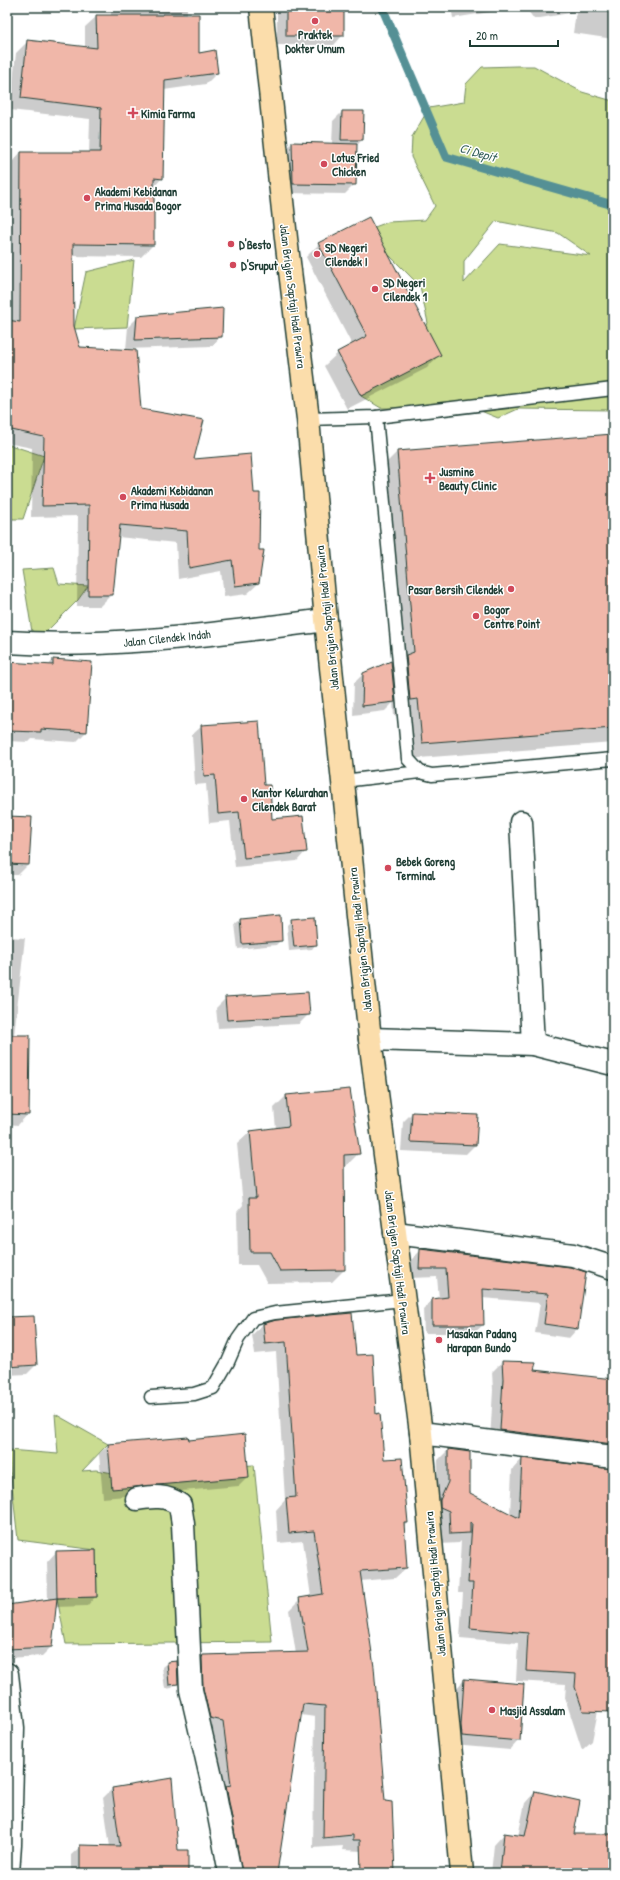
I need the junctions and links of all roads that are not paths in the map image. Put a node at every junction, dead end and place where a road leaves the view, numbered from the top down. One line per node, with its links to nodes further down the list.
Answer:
1 (261, 7): 4 (main road, Jalan Brigjen Saptaji Hadi Prawira)
2 (613, 389): 3 (lane)
3 (376, 417): 4 (lane); 8 (lane)
4 (308, 419): 5 (main road, Jalan Brigjen Saptaji Hadi Prawira)
5 (326, 620): 6 (street, Jalan Cilendek Indah); 9 (main road, Jalan Brigjen Saptaji Hadi Prawira)
6 (7, 642)
7 (613, 759): 8 (lane)
8 (420, 772): 9 (lane)
9 (343, 782): 11 (main road, Jalan Brigjen Saptaji Hadi Prawira)
10 (521, 822): 12 (street)
11 (370, 1039): 12 (street); 14 (main road, Jalan Brigjen Saptaji Hadi Prawira)
12 (533, 1044): 13 (street)
13 (613, 1064)
14 (395, 1233): 15 (street); 16 (main road, Jalan Brigjen Saptaji Hadi Prawira)
15 (613, 1268)
16 (403, 1300): 17 (lane); 18 (main road, Jalan Brigjen Saptaji Hadi Prawira)
17 (152, 1397)
18 (421, 1433): 19 (street); 25 (main road, Jalan Brigjen Saptaji Hadi Prawira)
19 (613, 1457)
20 (137, 1499): 24 (street)
21 (7, 1674): 22 (street)
22 (10, 1728): 23 (street)
23 (8, 1873)
24 (230, 1873)
25 (462, 1873)

